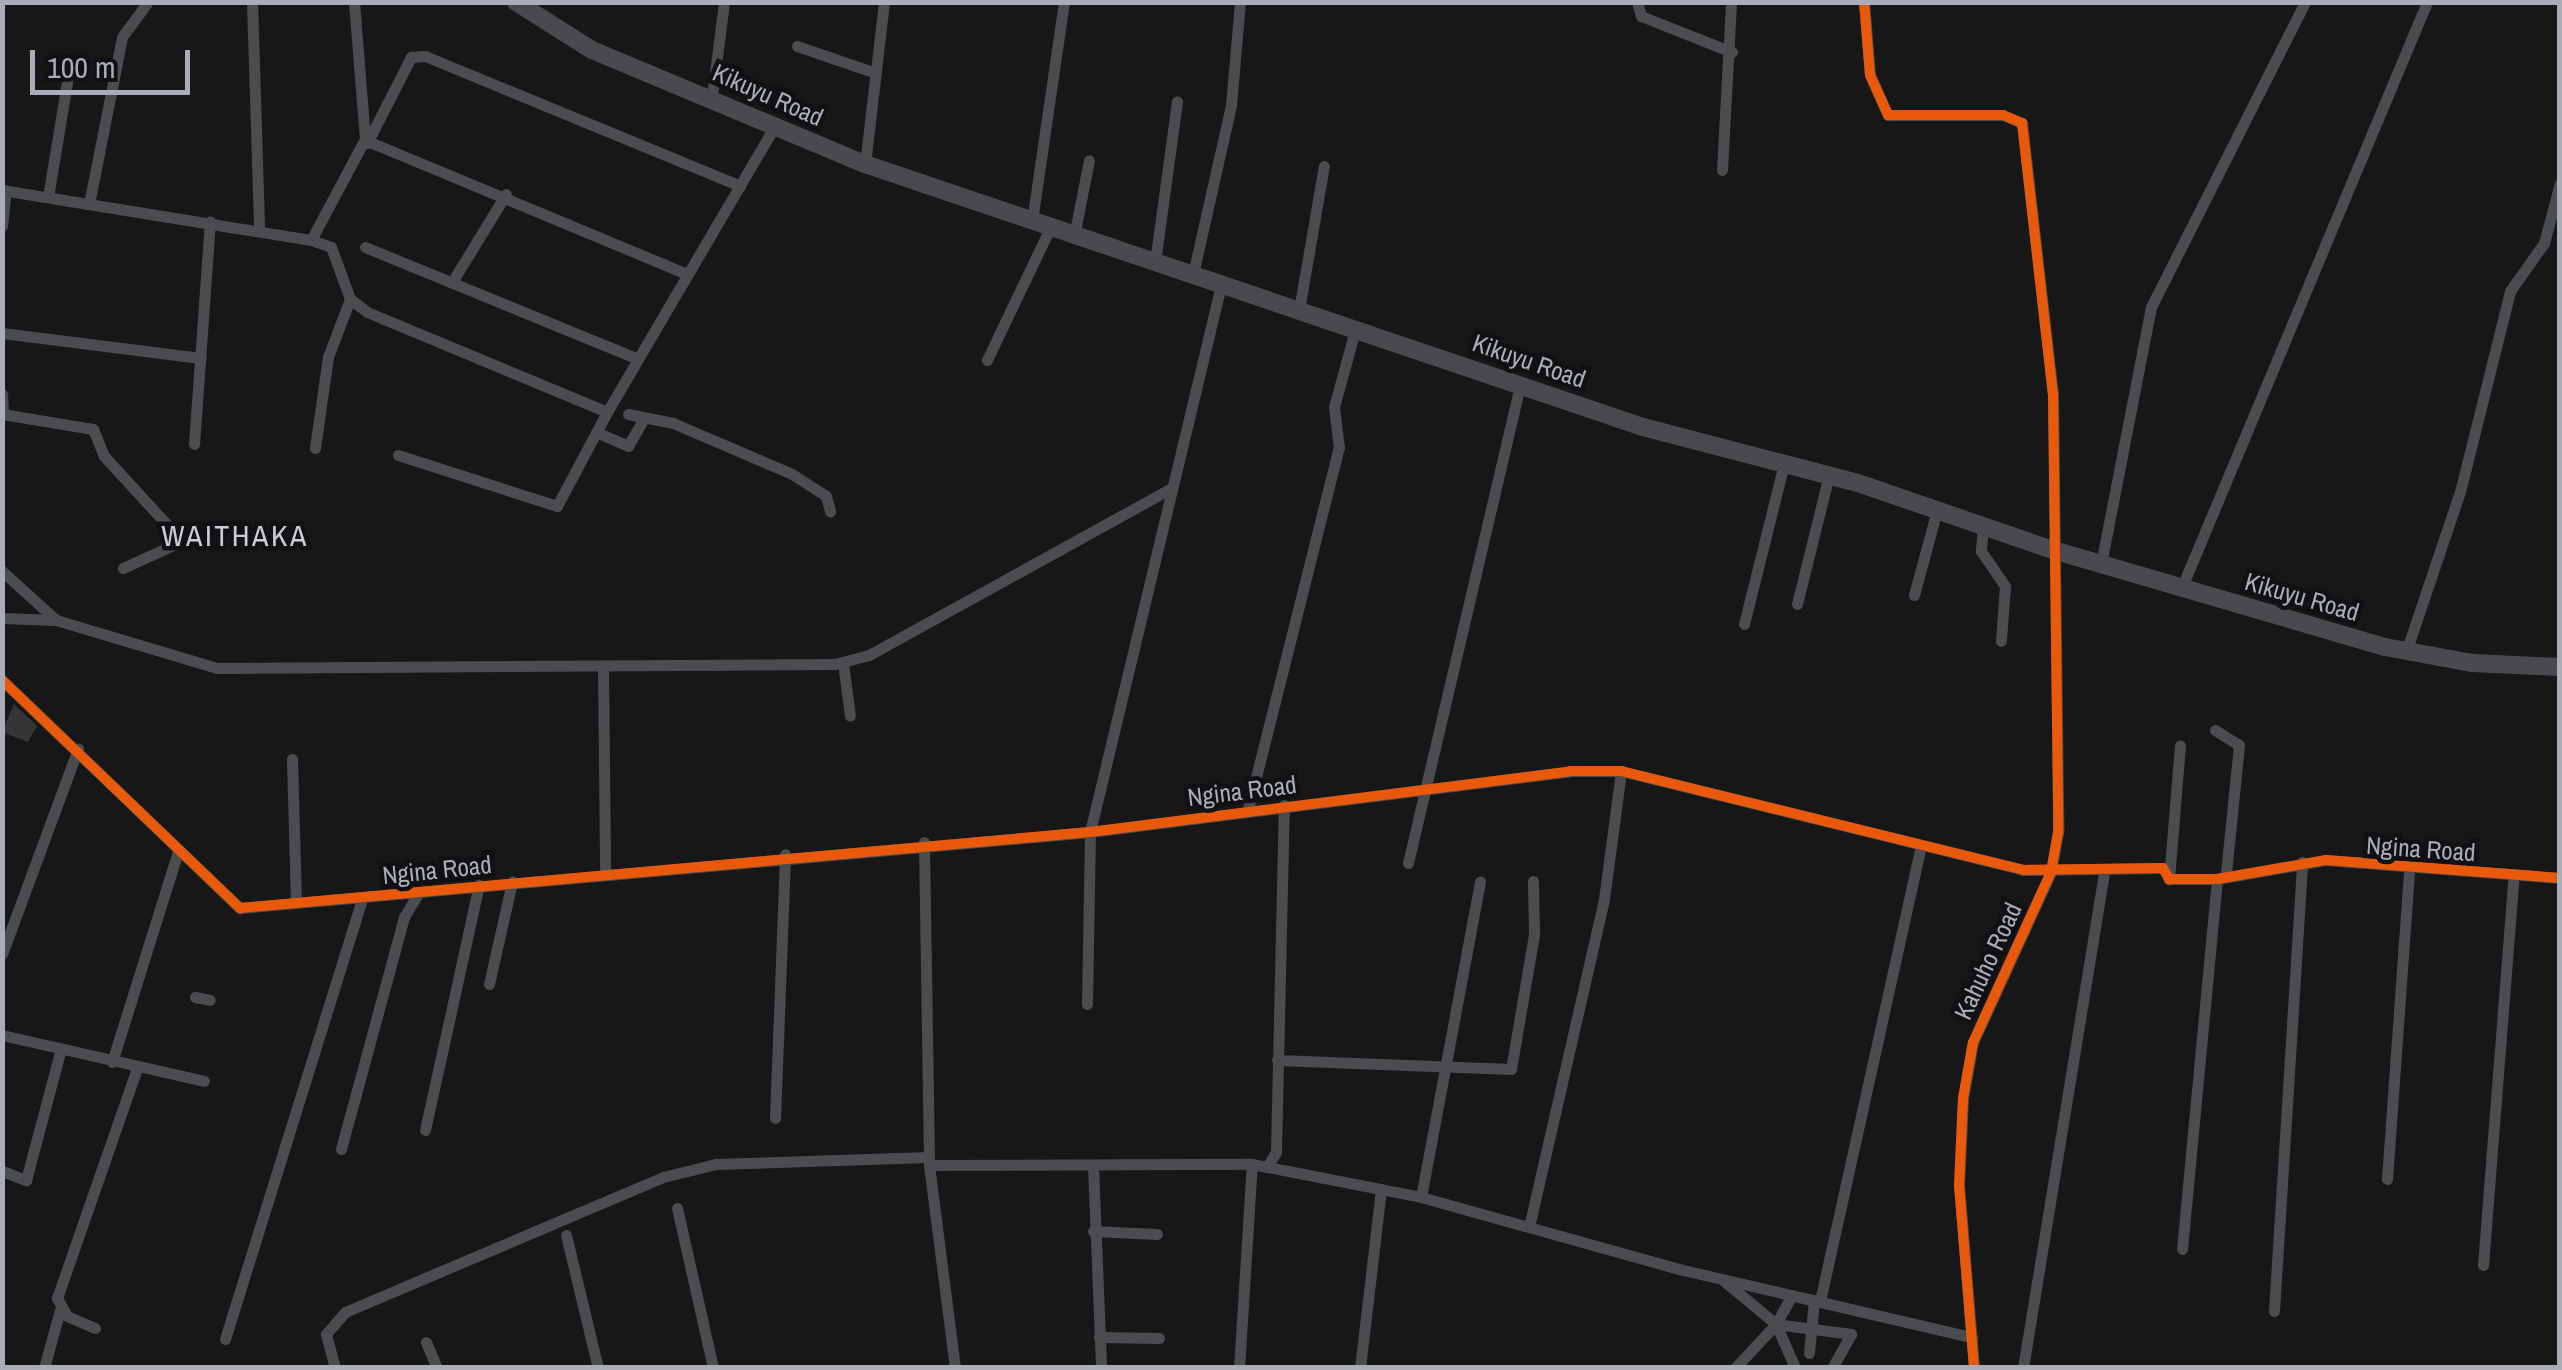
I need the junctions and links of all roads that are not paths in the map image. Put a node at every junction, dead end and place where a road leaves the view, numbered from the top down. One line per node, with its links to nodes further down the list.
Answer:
1 (252, 2): 35 (street)
2 (354, 2): 21 (street)
3 (516, 2): 18 (main road, Kikuyu Road)
4 (724, 2): 18 (street)
5 (884, 2): 16 (street)
6 (1064, 2): 33 (street)
7 (1240, 2): 41 (street)
8 (1636, 2): 15 (street)
9 (1730, 2): 15 (street)
10 (1864, 2): 67 (street, Kahuho Road)
11 (2305, 2): 68 (street)
12 (2428, 2): 71 (street)
13 (147, 4): 31 (street)
14 (797, 46): 16 (street)
15 (1732, 52): 25 (street)
16 (876, 73): 23 (street)
17 (67, 82): 30 (street)
18 (712, 96): 20 (main road, Kikuyu Road)
19 (1177, 102): 39 (street)
20 (775, 126): 23 (main road, Kikuyu Road); 27 (street)
21 (366, 142): 27 (street); 29 (street); 37 (street)
22 (1089, 160): 36 (street)
23 (865, 164): 33 (main road, Kikuyu Road)
24 (1324, 166): 45 (street)
25 (1722, 170)
26 (2560, 183): 78 (street)
27 (740, 186): 40 (street)
28 (4, 190): 30 (street); 34 (street)
29 (506, 194): 40 (street); 42 (street)
30 (48, 197): 31 (street)
31 (89, 204): 32 (street)
32 (210, 222): 35 (street); 48 (street)
33 (1040, 225): 36 (main road, Kikuyu Road); 50 (street)
34 (2, 226)
35 (259, 232): 37 (street)
36 (1074, 236): 39 (main road, Kikuyu Road)
37 (311, 240): 44 (street)
38 (365, 246): 42 (street)
39 (1154, 262): 41 (main road, Kikuyu Road)
40 (688, 274): 49 (street)
41 (1194, 274): 43 (main road, Kikuyu Road)
42 (452, 282): 49 (street)
43 (1221, 286): 45 (main road, Kikuyu Road); 63 (street)
44 (350, 299): 53 (street); 59 (street)
45 (1299, 310): 46 (main road, Kikuyu Road)
46 (1354, 330): 51 (main road, Kikuyu Road); 91 (street)
47 (2, 334): 48 (street)
48 (200, 358): 58 (street)
49 (638, 359): 53 (street)
50 (986, 360)
51 (1520, 384): 61 (main road, Kikuyu Road); 89 (street)
52 (2, 394): 54 (street)
53 (607, 412): 57 (street)
54 (3, 414): 69 (street)
55 (628, 414): 56 (street)
56 (643, 420): 57 (street); 65 (street)
57 (598, 433): 60 (street)
58 (194, 444)
59 (315, 448)
60 (398, 455)
61 (1784, 463): 62 (main road, Kikuyu Road); 76 (street)
62 (1829, 475): 64 (main road, Kikuyu Road); 73 (street)
63 (1172, 488): 79 (street); 92 (street)
64 (1937, 510): 66 (main road, Kikuyu Road); 72 (street)
65 (830, 511)
66 (1983, 526): 67 (main road, Kikuyu Road); 77 (street)
67 (2053, 550): 68 (main road, Kikuyu Road); 101 (street, Kahuho Road)
68 (2101, 564): 71 (main road, Kikuyu Road)
69 (123, 568)
70 (2, 571): 75 (street)
71 (2180, 589): 78 (main road, Kikuyu Road)
72 (1914, 595)
73 (1796, 604)
74 (2, 618): 75 (street)
75 (56, 620): 80 (street)
76 (1744, 624)
77 (2000, 641)
78 (2406, 652): 81 (main road, Kikuyu Road)
79 (843, 663): 80 (street); 83 (street)
80 (603, 667): 100 (street)
81 (2560, 667)
82 (2, 680): 86 (street, Ngina Road)
83 (850, 716)
84 (2215, 730): 104 (street)
85 (2180, 745): 106 (street)
86 (78, 749): 96 (street, Ngina Road); 114 (street)
87 (292, 758): 113 (street)
88 (1620, 770): 89 (street, Ngina Road); 94 (street, Ngina Road); 138 (street)
89 (1420, 789): 90 (street, Ngina Road); 98 (street)
90 (1284, 805): 91 (street, Ngina Road); 121 (street)
91 (1248, 809): 92 (street, Ngina Road)
92 (1090, 832): 93 (street, Ngina Road); 118 (street)
93 (924, 842): 95 (street, Ngina Road); 129 (street)
94 (1921, 846): 101 (street, Ngina Road); 146 (street)
95 (786, 854): 100 (street, Ngina Road); 126 (street)
96 (177, 855): 113 (street, Ngina Road); 122 (street)
97 (2302, 862): 99 (street, Ngina Road); 104 (street, Ngina Road); 148 (street)
98 (1408, 863)
99 (2409, 871): 103 (street, Ngina Road); 134 (street)
100 (605, 872): 109 (street, Ngina Road)
101 (2051, 872): 102 (street, Ngina Road); 153 (street, Kahuho Road)
102 (2104, 874): 106 (street, Ngina Road); 173 (street)
103 (2514, 875): 105 (street, Ngina Road); 143 (street)
104 (2221, 877): 106 (street, Ngina Road); 142 (street)
105 (2560, 878)
106 (2169, 879)
107 (1480, 881): 123 (street)
108 (1533, 881): 123 (street)
109 (512, 882): 110 (street, Ngina Road); 115 (street)
110 (479, 886): 111 (street, Ngina Road); 127 (street)
111 (419, 892): 112 (street, Ngina Road); 128 (street)
112 (362, 898): 113 (street, Ngina Road); 155 (street)
113 (296, 900)
114 (2, 954)
115 (490, 984)
116 (195, 997): 117 (street)
117 (210, 1000)
118 (1088, 1004)
119 (2, 1035): 120 (street)
120 (60, 1052): 122 (street); 133 (street)
121 (1277, 1060): 123 (street); 132 (street)
122 (112, 1062): 124 (street)
123 (1445, 1066): 136 (street)
124 (137, 1068): 125 (street); 147 (street)
125 (204, 1081)
126 (775, 1118)
127 (425, 1130)
128 (341, 1149)
129 (929, 1161): 131 (street); 160 (street); 164 (street)
130 (1252, 1164): 131 (street); 132 (street); 166 (street)
131 (1093, 1165): 139 (street)
132 (1267, 1166): 135 (street)
133 (2, 1170)
134 (2387, 1179)
135 (1381, 1189): 136 (street); 167 (street)
136 (1420, 1197): 138 (street)
137 (677, 1208): 163 (street)
138 (1529, 1228): 144 (street)
139 (1093, 1231): 140 (street); 152 (street)
140 (1156, 1234)
141 (566, 1235): 162 (street)
142 (2182, 1249)
143 (2483, 1265)
144 (1721, 1278): 145 (street); 149 (street)
145 (1792, 1295): 146 (street); 149 (street)
146 (1816, 1301): 151 (street); 153 (street)
147 (60, 1310): 150 (street); 159 (street)
148 (2274, 1311)
149 (1776, 1324): 151 (street); 157 (street); 168 (street)
150 (95, 1328)
151 (1811, 1330): 158 (street); 171 (street)
152 (1099, 1337): 154 (street); 165 (street)
153 (1972, 1337): 172 (street, Kahuho Road)
154 (1159, 1338)
155 (225, 1339)
156 (426, 1342): 161 (street)
157 (1790, 1352): 158 (street); 169 (street)
158 (1809, 1353): 170 (street)
159 (44, 1368)
160 (336, 1368)
161 (437, 1368)
162 (598, 1368)
163 (713, 1368)
164 (955, 1368)
165 (1101, 1368)
166 (1239, 1368)
167 (1360, 1368)
168 (1735, 1368)
169 (1795, 1368)
170 (1809, 1368)
171 (1832, 1368)
172 (1974, 1368)
173 (2023, 1368)

